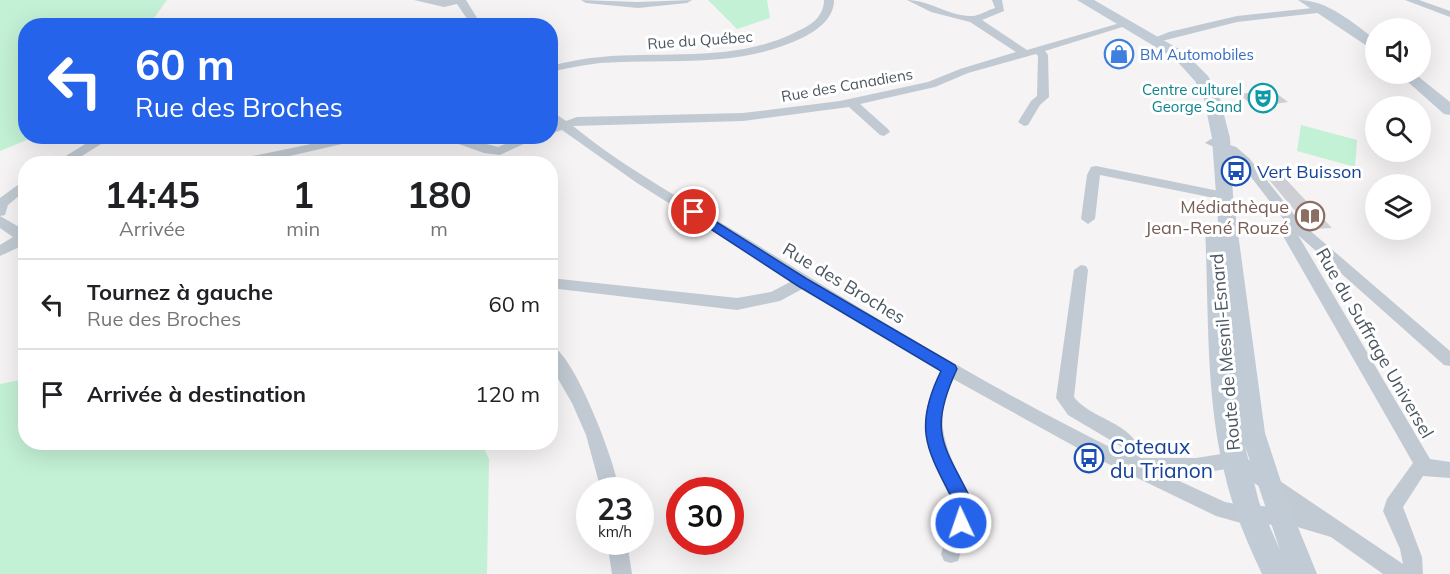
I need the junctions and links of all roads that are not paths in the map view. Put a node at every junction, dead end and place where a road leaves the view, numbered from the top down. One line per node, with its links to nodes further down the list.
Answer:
1 (419, 0): 2 (street)
2 (460, 0): 13 (street)
3 (586, 0): 4 (street)
4 (687, 0)
5 (829, 0): 19 (street, Rue du Québec)
6 (912, 0): 14 (street)
7 (998, 0): 14 (street)
8 (1084, 0): 15 (main road, Route de Mesnil-Esnard)
9 (1305, 0): 11 (main road)
10 (1410, 0): 12 (street)
11 (1322, 10): 16 (main road); 17 (street)
12 (1450, 14)
13 (472, 18)
14 (974, 20): 18 (street)
15 (1126, 24): 17 (main road, Route de Mesnil-Esnard); 18 (street, Rue des Canadiens)
16 (1365, 39)
17 (1154, 40): 31 (main road, Route de Mesnil-Esnard)
18 (1032, 52): 21 (street, Rue des Canadiens); 23 (street)
19 (558, 68)
20 (1418, 84): 22 (main road)
21 (851, 102): 24 (street, Rue des Canadiens); 26 (street)
22 (1450, 110)
23 (1024, 122)
24 (558, 127)
25 (558, 128): 44 (street, Rue des Broches)
26 (884, 132)
27 (94, 144): 32 (street)
28 (332, 144): 33 (street)
29 (468, 144): 30 (street)
30 (516, 144)
31 (1215, 145): 35 (main road, Route de Mesnil-Esnard); 39 (street)
32 (73, 156)
33 (272, 156)
34 (18, 190): 36 (street)
35 (1219, 195): 37 (street); 49 (main road, Route de Mesnil-Esnard); 54 (main road, Route de Mesnil-Esnard)
36 (0, 212)
37 (1088, 219)
38 (0, 221): 40 (street)
39 (1294, 225): 46 (street); 51 (street, Rue du Suffrage Universel)
40 (18, 234)
41 (18, 241): 42 (street)
42 (0, 251)
43 (1081, 270): 50 (street)
44 (802, 282): 45 (street); 48 (street, Rue des Broches)
45 (558, 284)
46 (1450, 360)
47 (558, 365): 53 (street)
48 (950, 369): 50 (street, Rue des Broches); 58 (street)
49 (1234, 460): 50 (street); 54 (street); 55 (main road, Route de Mesnil-Esnard)
50 (1131, 466): 55 (street, Rue des Broches)
51 (1424, 466): 52 (street); 64 (street, Rue du Suffrage Universel)
52 (1450, 470)
53 (608, 477)
54 (1266, 480): 56 (main road, Route de Mesnil-Esnard); 57 (street)
55 (1251, 514): 56 (street, Rue des Broches); 61 (main road, Route de Mesnil-Esnard)
56 (1280, 516): 57 (street, Rue des Broches); 62 (main road, Route de Mesnil-Esnard)
57 (1332, 528): 63 (street)
58 (951, 554)
59 (619, 555): 60 (street)
60 (622, 574)
61 (1277, 574)
62 (1303, 574)
63 (1400, 574)
64 (1413, 574)

